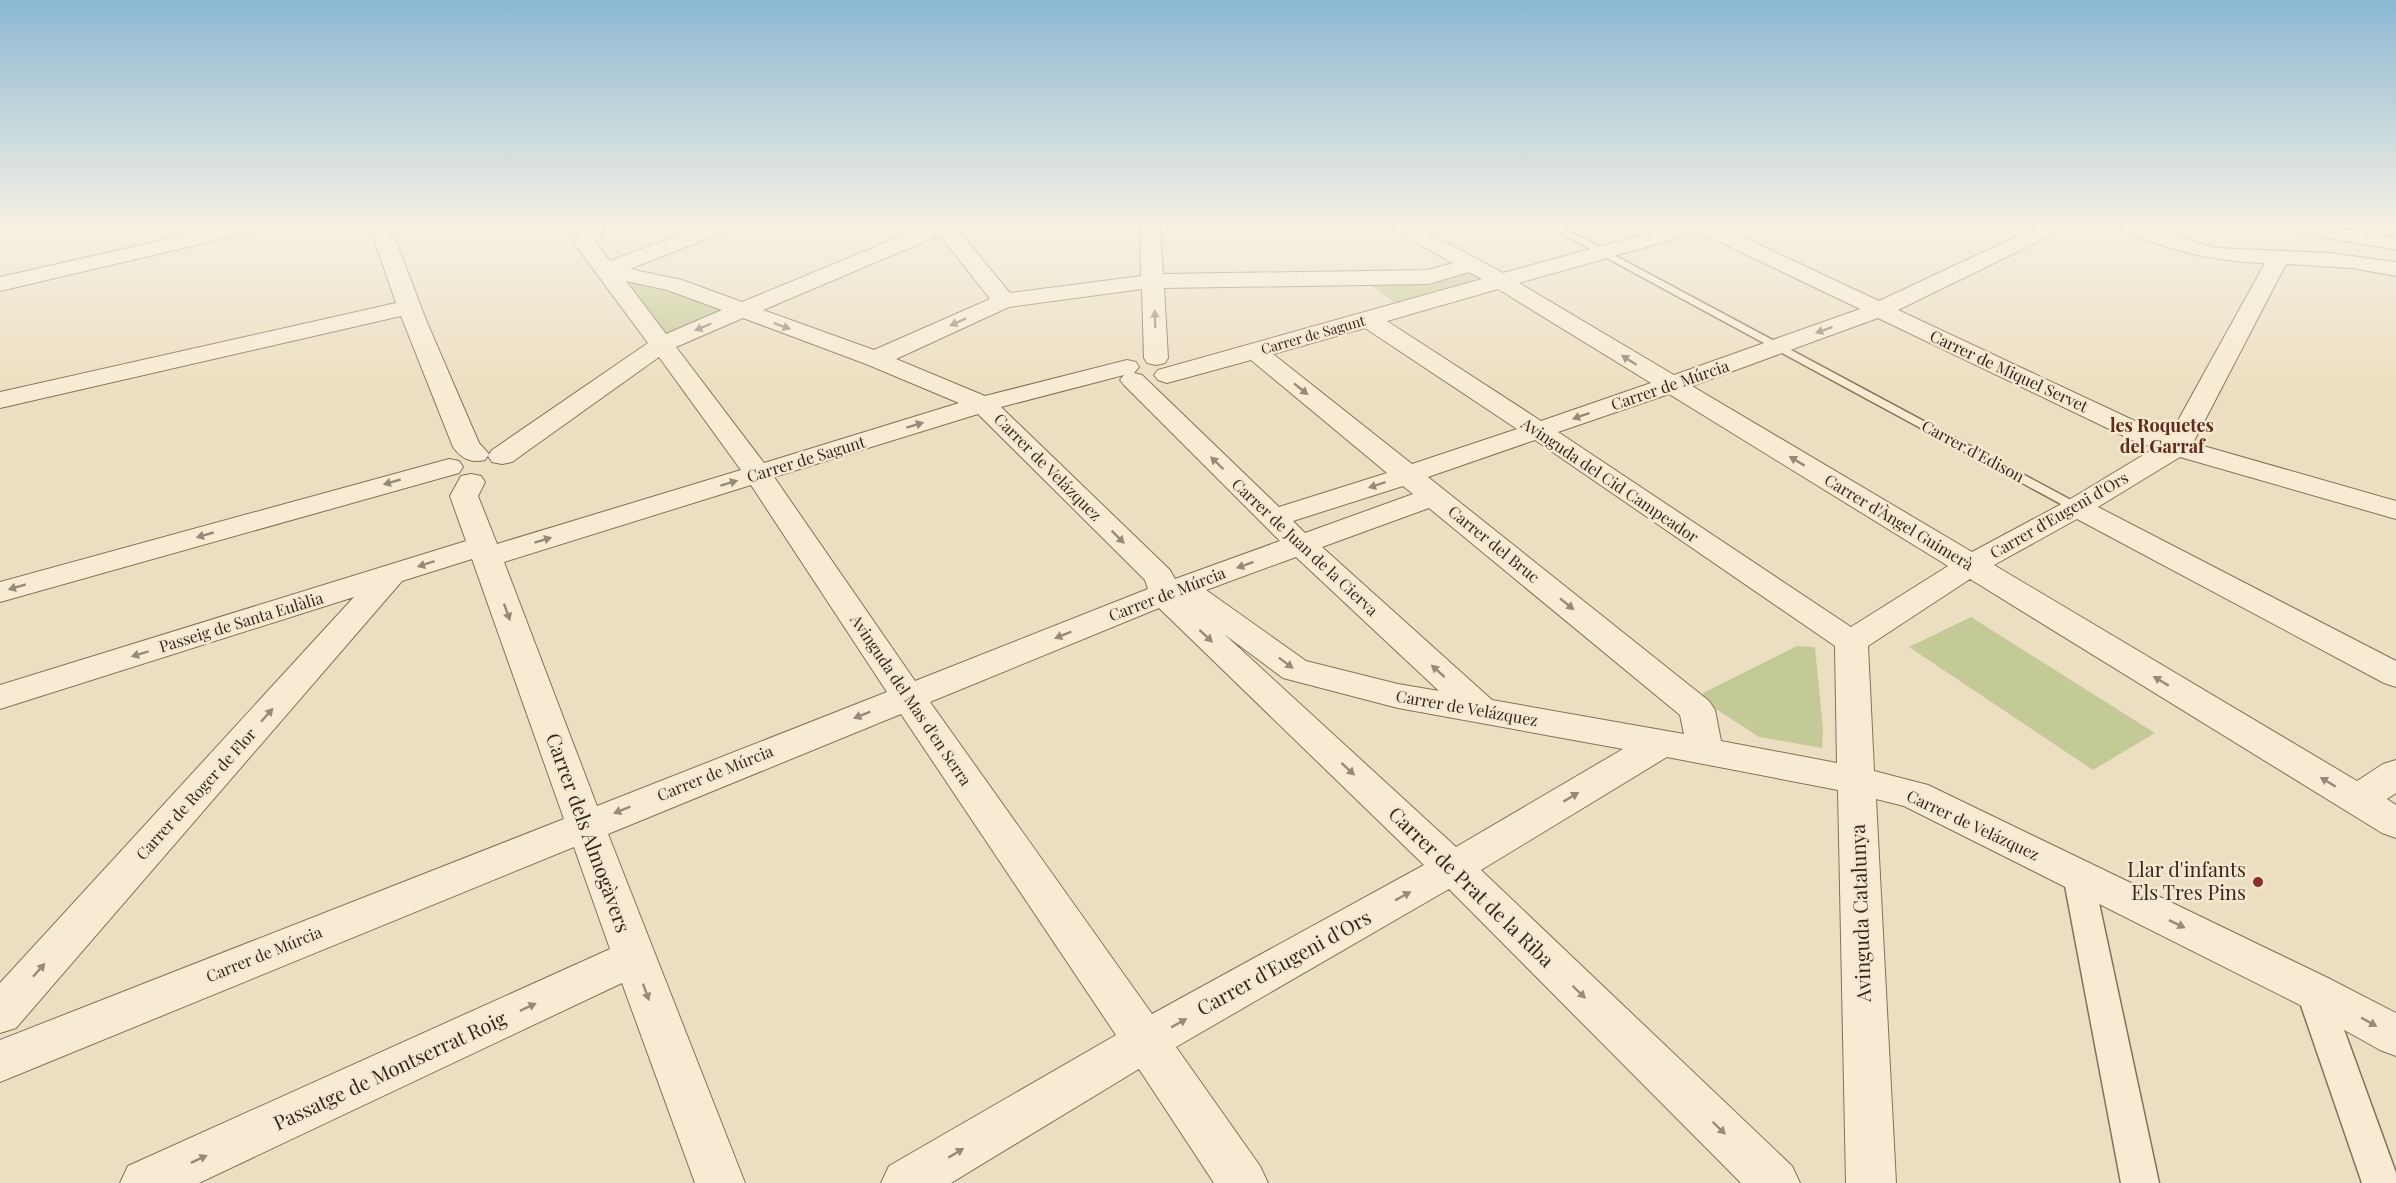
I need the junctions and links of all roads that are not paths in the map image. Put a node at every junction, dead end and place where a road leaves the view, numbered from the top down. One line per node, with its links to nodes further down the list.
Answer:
1 (16, 280): 14 (street)
2 (399, 280): 16 (street)
3 (614, 280): 20 (street, Avinguda del Mas d'en Serra)
4 (652, 280): 18 (street, Carrer de Velázquez)
5 (814, 280): 18 (street)
6 (988, 280): 15 (street)
7 (1208, 280): 13 (street)
8 (1499, 280): 19 (street, Carrer de Sagunt); 26 (street, Carrer d'Àngel Guimerà, one-way to 8)
9 (1654, 280): 21 (lane, Carrer d'Edison)
10 (1817, 280): 17 (street, Carrer de Miquel Servet)
11 (1941, 280): 17 (street, Carrer de Múrcia)
12 (2267, 280): 30 (street)
13 (1153, 281): 15 (street); 24 (street, one-way to 13)
14 (0, 284)
15 (1004, 301): 23 (street, one-way to 23)
16 (409, 306): 27 (street); 31 (street)
17 (1879, 310): 21 (street, Carrer de Múrcia, one-way to 21); 30 (street, Carrer de Miquel Servet)
18 (741, 311): 20 (street, one-way to 20); 23 (street, Carrer de Velázquez, one-way to 23)
19 (1368, 320): 22 (street, Carrer de Sagunt); 29 (street, Avinguda del Cid Campeador)
20 (662, 344): 31 (street); 33 (street, Avinguda del Mas d'en Serra)
21 (1779, 347): 26 (street, Carrer de Múrcia); 36 (lane, Carrer d'Edison)
22 (1256, 352): 24 (street, Carrer de Sagunt); 34 (street, Carrer del Bruc, one-way to 34)
23 (875, 359): 28 (street, Carrer de Velázquez)
24 (1161, 367): 25 (street, Carrer de Sagunt)
25 (1130, 374): 28 (street, Carrer de Sagunt); 38 (street, Carrer de Juan de la Cierva, one-way to 25)
26 (1670, 385): 29 (street, Carrer de Múrcia, one-way to 29); 41 (street, Carrer d'Àngel Guimerà, one-way to 26)
27 (0, 400)
28 (983, 404): 33 (street, Carrer de Sagunt, one-way to 28); 44 (street, Carrer de Velázquez, one-way to 44)
29 (1537, 430): 34 (street, Carrer de Múrcia); 45 (street, Avinguda del Cid Campeador)
30 (2177, 447): 36 (street, Carrer d'Eugeni d'Ors); 37 (street, Carrer de Miquel Servet)
31 (489, 455): 32 (street)
32 (460, 474): 40 (street, Carrer dels Almogàvers); 43 (street, one-way to 43)
33 (758, 474): 40 (street, Carrer de Sagunt, one-way to 33); 48 (street, Avinguda del Mas d'en Serra)
34 (1408, 475): 35 (street, Carrer del Bruc); 38 (street, Carrer de Múrcia, one-way to 38)
35 (1434, 496): 39 (street, Carrer de Múrcia); 51 (street, Carrer del Bruc, one-way to 51)
36 (2077, 507): 41 (street, Carrer d'Eugeni d'Ors); 46 (street, Carrer d'Edison)
37 (2396, 510)
38 (1273, 518): 39 (street, Carrer de Juan de la Cierva)
39 (1300, 544): 44 (street, Carrer de Múrcia, one-way to 44); 49 (street, Carrer de Juan de la Cierva, one-way to 39)
40 (484, 552): 42 (street, Passeig de Santa Eulàlia, one-way to 42); 56 (street, Carrer dels Almogàvers, one-way to 56)
41 (1971, 565): 45 (street, Carrer d'Eugeni d'Ors); 54 (street, Carrer d'Àngel Guimerà, one-way to 41)
42 (391, 575): 47 (street, Passeig de Santa Eulàlia, one-way to 47); 61 (street, Carrer de Roger de Flor, one-way to 42)
43 (0, 592)
44 (1165, 594): 48 (street, Carrer de Múrcia, one-way to 48); 49 (street, Carrer de Velázquez, one-way to 49); 57 (street, Carrer de Prat de la Riba, one-way to 57)
45 (1851, 642): 53 (street, Avinguda Catalunya)
46 (2396, 675)
47 (0, 697)
48 (908, 697): 56 (street, Carrer de Múrcia, one-way to 56); 63 (street, Avinguda del Mas d'en Serra)
49 (1482, 711): 50 (street, Carrer de Velázquez)
50 (1662, 743): 51 (street, Carrer de Velázquez); 57 (street, Carrer d'Eugeni d'Ors, one-way to 50)
51 (1705, 752): 53 (street, Carrer de Velázquez)
52 (2396, 774): 54 (street)
53 (1856, 780): 58 (street, Carrer de Velázquez); 70 (street, Avinguda Catalunya)
54 (2358, 800): 55 (street, Carrer d'Àngel Guimerà)
55 (2396, 823)
56 (585, 825): 59 (street, Carrer dels Almogàvers); 64 (street, Carrer de Múrcia)
57 (1453, 868): 63 (street, Carrer d'Eugeni d'Ors, one-way to 57); 69 (street, Carrer de Prat de la Riba, one-way to 69)
58 (2078, 875): 60 (street, Carrer de Velázquez, one-way to 60); 71 (street)
59 (634, 958): 65 (street, Passatge de Montserrat Roig, one-way to 59); 66 (street, Carrer dels Almogàvers, one-way to 66)
60 (2313, 991): 62 (street, Carrer de Velázquez, one-way to 62); 72 (street)
61 (0, 1014)
62 (2396, 1036)
63 (1146, 1041): 67 (street, Carrer d'Eugeni d'Ors, one-way to 63); 68 (street, Avinguda del Mas d'en Serra)
64 (0, 1061)
65 (145, 1183)
66 (720, 1183)
67 (906, 1183)
68 (1243, 1183)
69 (1775, 1183)
70 (1871, 1183)
71 (2140, 1183)
72 (2381, 1183)

